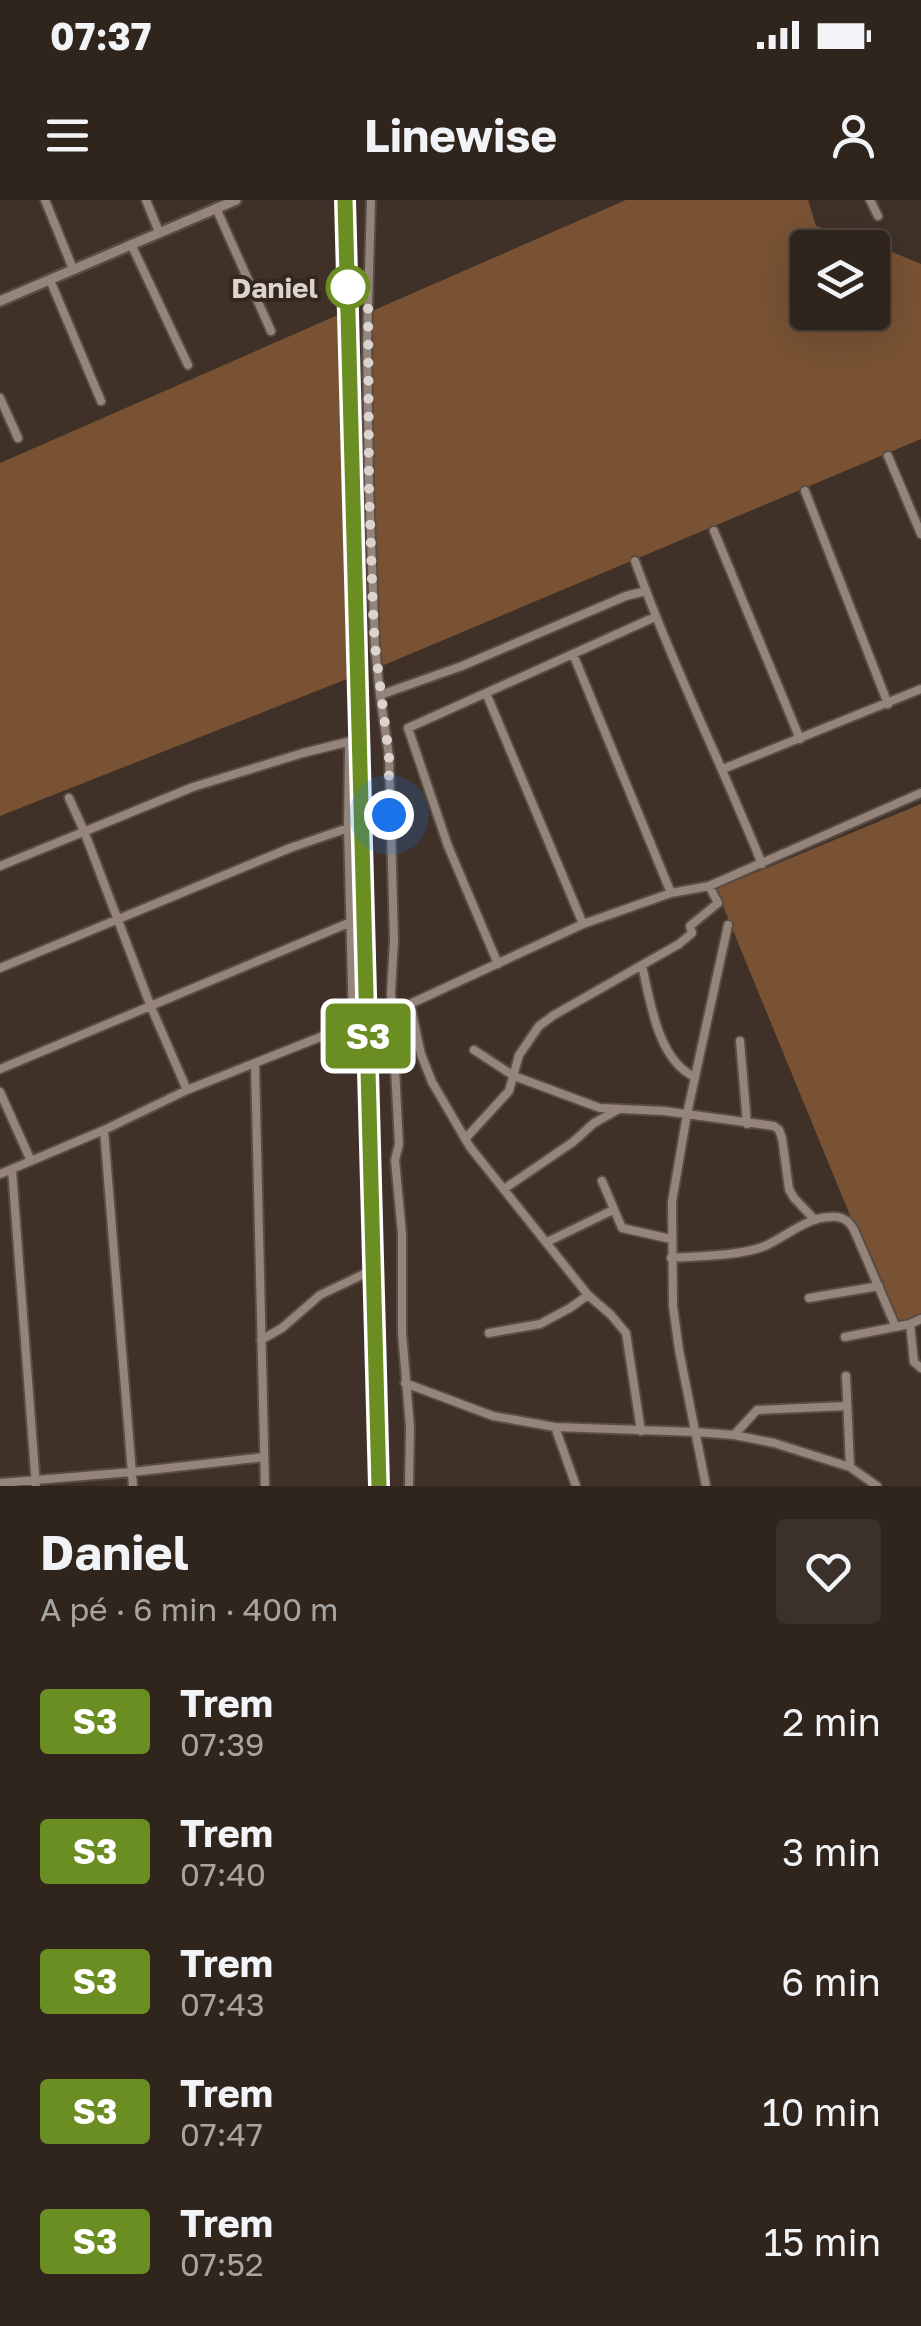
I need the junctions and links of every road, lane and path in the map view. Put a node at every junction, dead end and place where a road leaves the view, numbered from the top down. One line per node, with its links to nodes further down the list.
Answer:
1 (45, 200): 10 (street)
2 (146, 200): 8 (street)
3 (236, 200): 6 (street)
4 (371, 200): 28 (street)
5 (870, 200): 7 (street)
6 (216, 208): 8 (street); 13 (street)
7 (878, 216)
8 (160, 232): 9 (street)
9 (131, 244): 10 (street); 14 (street)
10 (74, 270): 11 (street)
11 (50, 280): 12 (street); 16 (street)
12 (0, 301)
13 (271, 332)
14 (188, 364)
15 (0, 398): 17 (street)
16 (102, 401)
17 (18, 438)
18 (888, 456): 21 (street)
19 (805, 492): 29 (street)
20 (714, 532): 30 (street)
21 (921, 534)
22 (636, 561): 23 (street)
23 (646, 591): 24 (street); 28 (street)
24 (655, 617): 25 (street); 31 (street)
25 (573, 654): 27 (street); 39 (street)
26 (921, 689): 29 (street)
27 (486, 694): 42 (street); 44 (street)
28 (380, 695): 49 (street)
29 (888, 704): 30 (street)
30 (800, 739): 31 (street)
31 (723, 770): 36 (street)
32 (921, 793): 36 (street)
33 (69, 798): 35 (street)
34 (348, 828): 35 (street); 40 (street); 41 (street)
35 (84, 831): 37 (street); 40 (street)
36 (762, 864): 38 (street)
37 (0, 866)
38 (710, 886): 39 (street); 45 (street)
39 (672, 893): 42 (street)
40 (116, 918): 46 (street); 48 (street)
41 (351, 922): 48 (street); 50 (street)
42 (584, 924): 44 (street)
43 (728, 925): 56 (street)
44 (498, 964): 47 (street)
45 (642, 965): 55 (street); 56 (street)
46 (0, 968)
47 (410, 1004): 49 (street); 64 (street)
48 (151, 1007): 54 (street); 57 (street)
49 (392, 1010): 50 (street); 87 (street)
50 (353, 1024): 53 (street)
51 (740, 1041): 62 (street)
52 (474, 1050): 55 (street)
53 (255, 1063): 57 (street); 84 (street)
54 (0, 1069)
55 (514, 1076): 60 (street); 64 (street)
56 (695, 1077): 61 (street)
57 (187, 1090): 63 (street)
58 (0, 1092): 59 (street)
59 (2, 1105): 65 (street)
60 (620, 1109): 61 (street); 69 (street)
61 (687, 1114): 62 (street); 72 (street)
62 (747, 1124): 71 (street)
63 (104, 1130): 65 (street); 95 (street)
64 (466, 1138): 69 (street)
65 (31, 1162): 66 (street)
66 (12, 1170): 67 (street); 97 (street)
67 (0, 1174)
68 (602, 1181): 70 (street)
69 (504, 1189): 73 (street)
70 (613, 1210): 72 (street); 73 (street)
71 (815, 1220): 74 (street); 76 (street)
72 (671, 1240): 74 (street)
73 (547, 1242): 77 (street)
74 (671, 1258): 91 (street)
75 (364, 1274): 84 (street)
76 (878, 1286): 78 (street); 81 (street)
77 (588, 1295): 82 (street); 90 (street)
78 (809, 1298)
79 (921, 1319): 80 (street)
80 (910, 1324): 81 (street); 85 (street)
81 (895, 1325): 83 (street)
82 (489, 1333)
83 (845, 1337)
84 (261, 1340): 93 (street)
85 (921, 1368)
86 (846, 1376): 88 (street)
87 (405, 1383): 89 (street); 98 (street)
88 (846, 1406): 92 (street); 94 (street)
89 (555, 1428): 90 (street); 102 (street)
90 (641, 1430): 91 (street)
91 (696, 1432): 92 (street); 103 (street)
92 (734, 1435): 94 (street)
93 (264, 1457): 95 (street); 100 (street)
94 (850, 1467): 104 (street)
95 (132, 1472): 97 (street); 99 (street)
96 (0, 1483): 97 (street)
97 (36, 1483)
98 (409, 1485): 101 (street)
99 (133, 1486)
100 (265, 1486)
101 (424, 1486)
102 (576, 1486)
103 (706, 1486)
104 (877, 1486)

